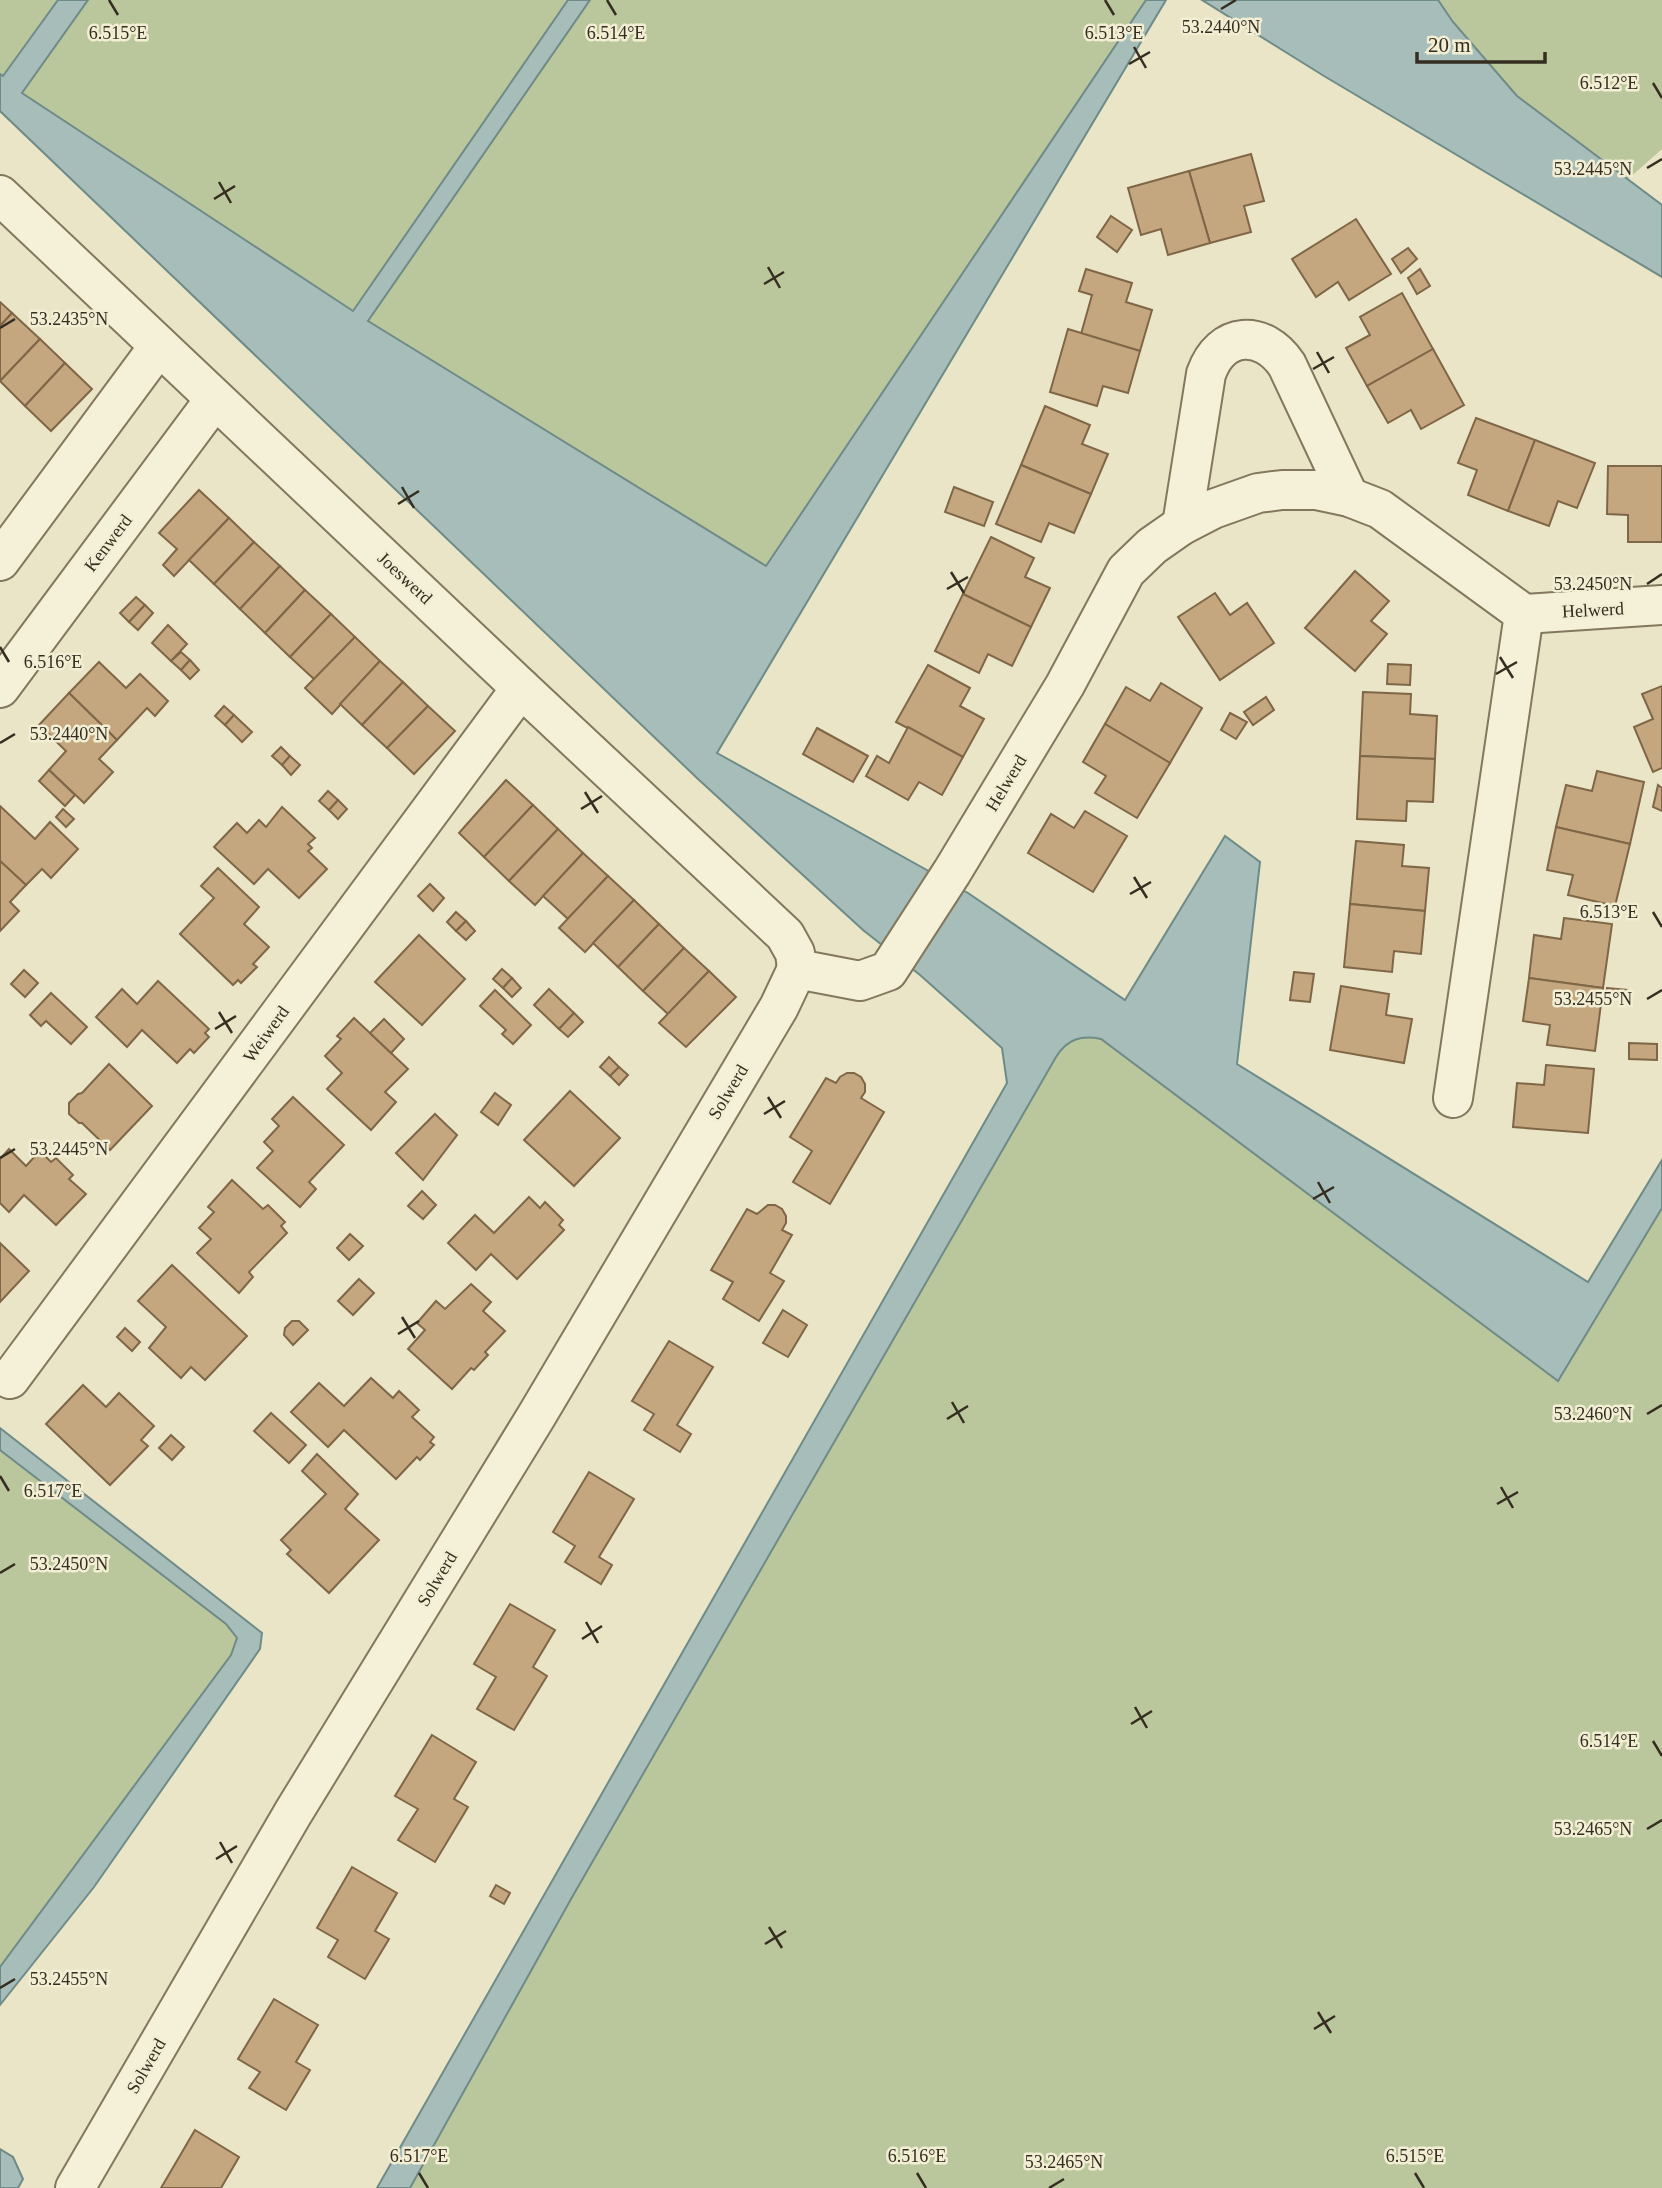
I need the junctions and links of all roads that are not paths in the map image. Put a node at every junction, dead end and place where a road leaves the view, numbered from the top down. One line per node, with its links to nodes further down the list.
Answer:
1 (0, 195): 2 (street, Joeswerd)
2 (159, 346): 3 (street, Joeswerd); 6 (street)
3 (215, 399): 9 (street, Kenwerd); 10 (street, Joeswerd)
4 (1349, 497): 5 (street, Helwerd); 5 (street); 8 (street, Helwerd)
5 (1182, 525): 11 (street, Helwerd)
6 (0, 561)
7 (1662, 605): 8 (street, Helwerd)
8 (1524, 614): 12 (street)
9 (0, 688)
10 (521, 688): 11 (street, Joeswerd); 13 (street, Weiwerd)
11 (797, 969): 14 (street, Solwerd)
12 (1453, 1098)
13 (10, 1379)
14 (75, 2188)

